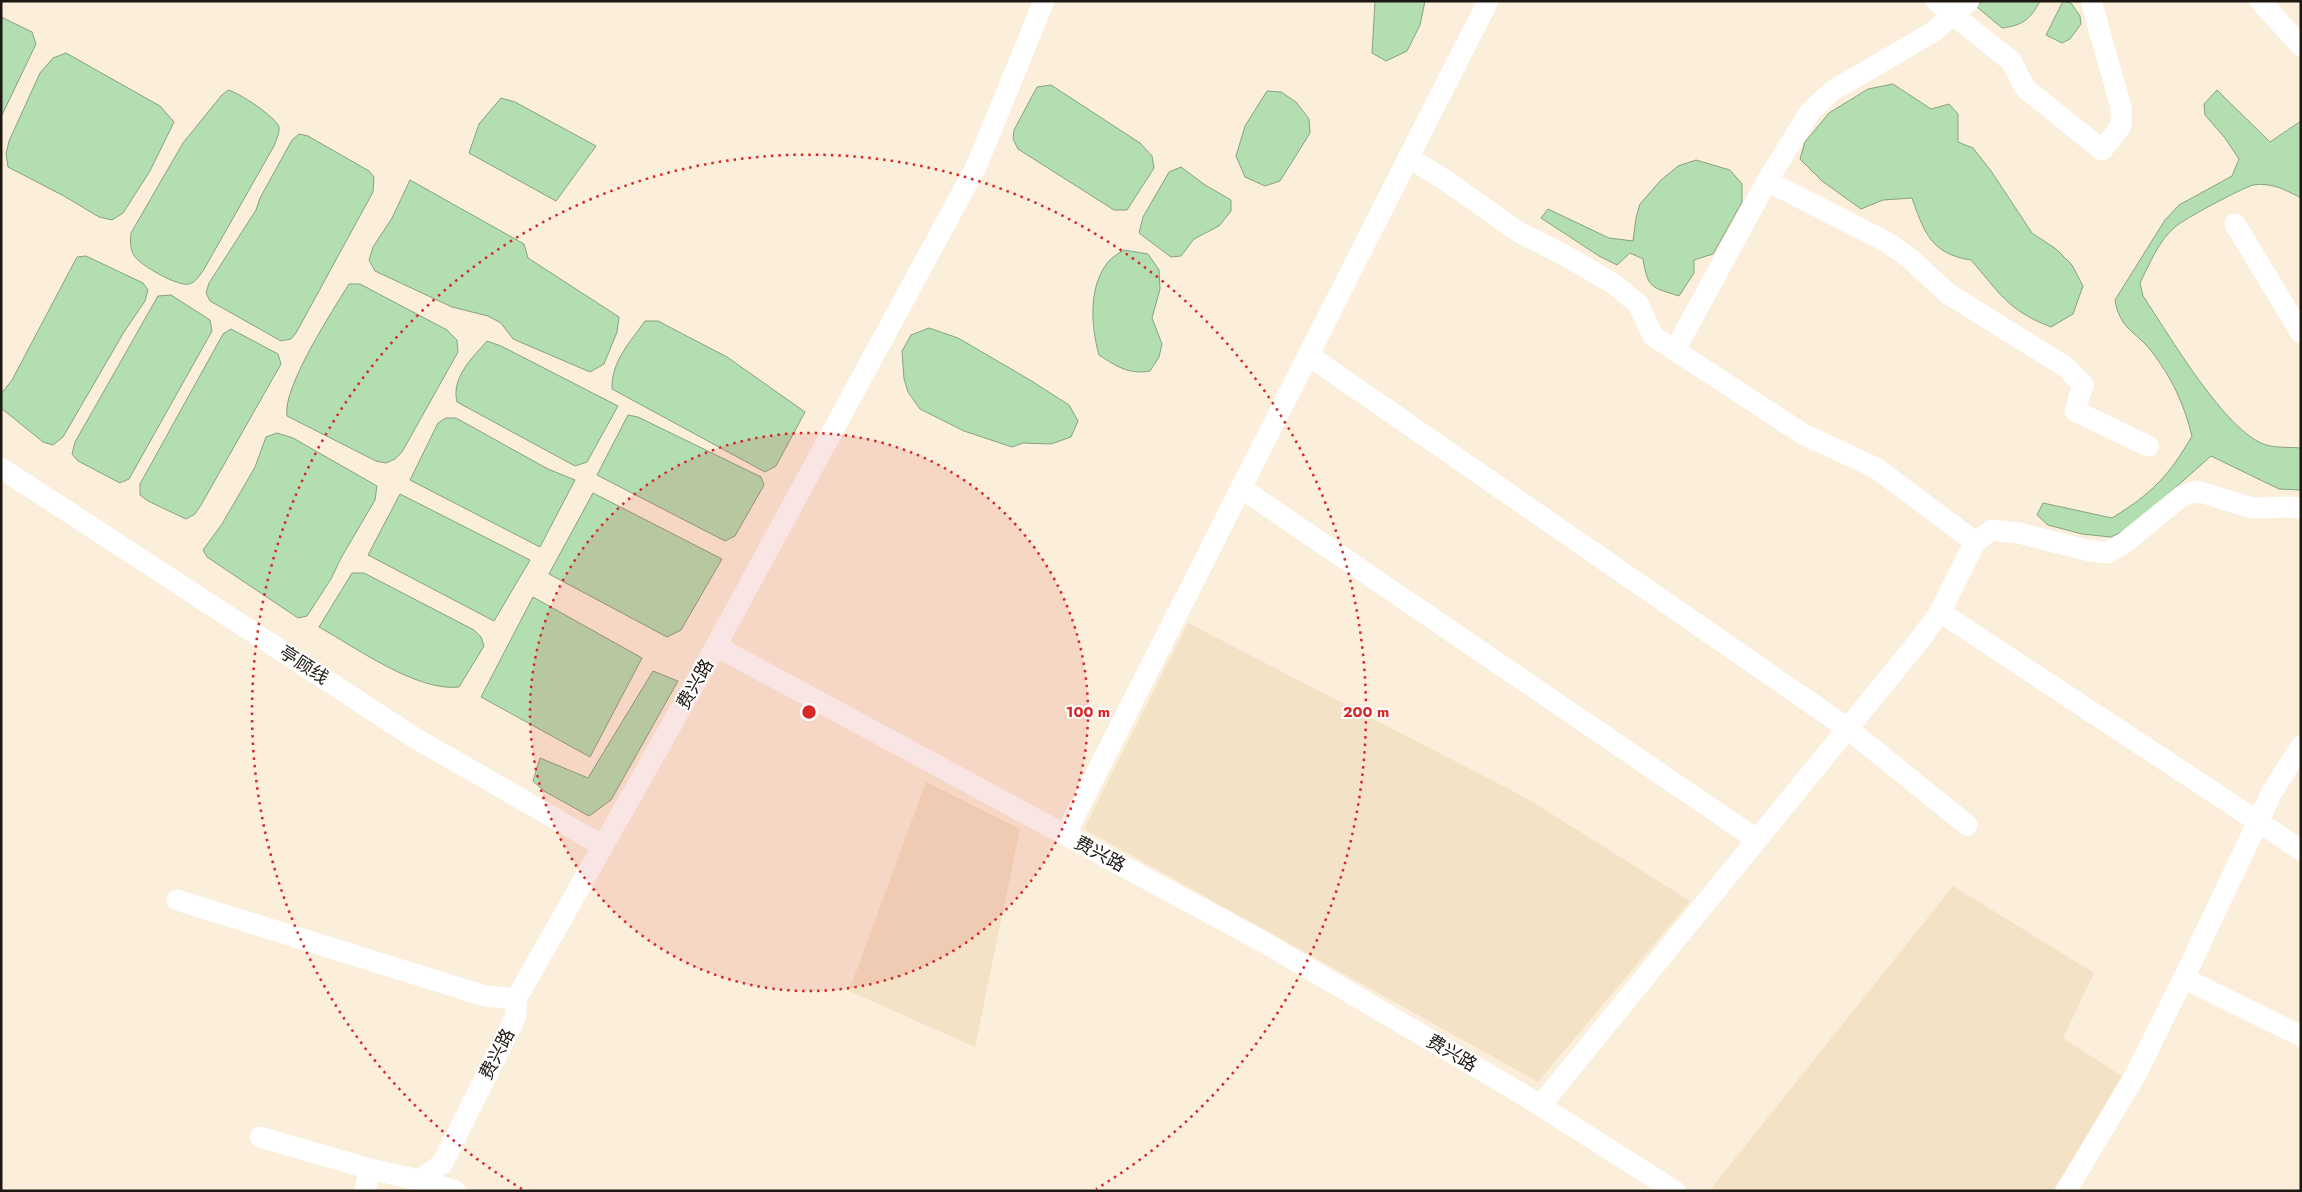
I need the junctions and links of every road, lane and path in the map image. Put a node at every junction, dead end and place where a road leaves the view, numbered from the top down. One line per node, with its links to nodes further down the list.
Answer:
1 (1044, 1): 20 (street)
2 (1488, 1): 8 (street)
3 (1936, 1): 6 (street)
4 (2092, 1): 6 (street)
5 (2260, 1): 7 (street)
6 (1962, 8): 9 (street)
7 (2301, 46)
8 (1408, 157): 12 (street); 13 (street)
9 (1767, 181): 12 (street); 14 (street)
10 (2235, 224): 11 (street)
11 (2301, 333)
12 (1675, 350): 18 (street)
13 (1308, 355): 16 (street); 21 (street)
14 (2148, 446)
15 (1, 468): 28 (street, 亭顾线)
16 (1241, 488): 25 (street); 26 (street)
17 (2301, 508): 18 (street)
18 (1975, 542): 19 (street)
19 (1940, 612): 21 (street); 23 (street)
20 (716, 646): 25 (street, 费兴路); 28 (street, 费兴路)
21 (1847, 728): 24 (street); 26 (street)
22 (2301, 746): 23 (street)
23 (2259, 820): 27 (street); 30 (street)
24 (1967, 825)
25 (1065, 835): 33 (street, 费兴路)
26 (1756, 839): 33 (street)
27 (2301, 850)
28 (600, 851): 31 (street, 费兴路)
29 (177, 900): 31 (street)
30 (2183, 978): 32 (street); 40 (street)
31 (516, 999): 36 (street, 费兴路)
32 (2301, 1036)
33 (1540, 1106): 39 (street, 费兴路)
34 (260, 1137): 35 (street)
35 (370, 1169): 36 (street); 37 (street)
36 (419, 1180): 38 (street)
37 (365, 1191)
38 (455, 1191)
39 (1675, 1191)
40 (2066, 1191)

